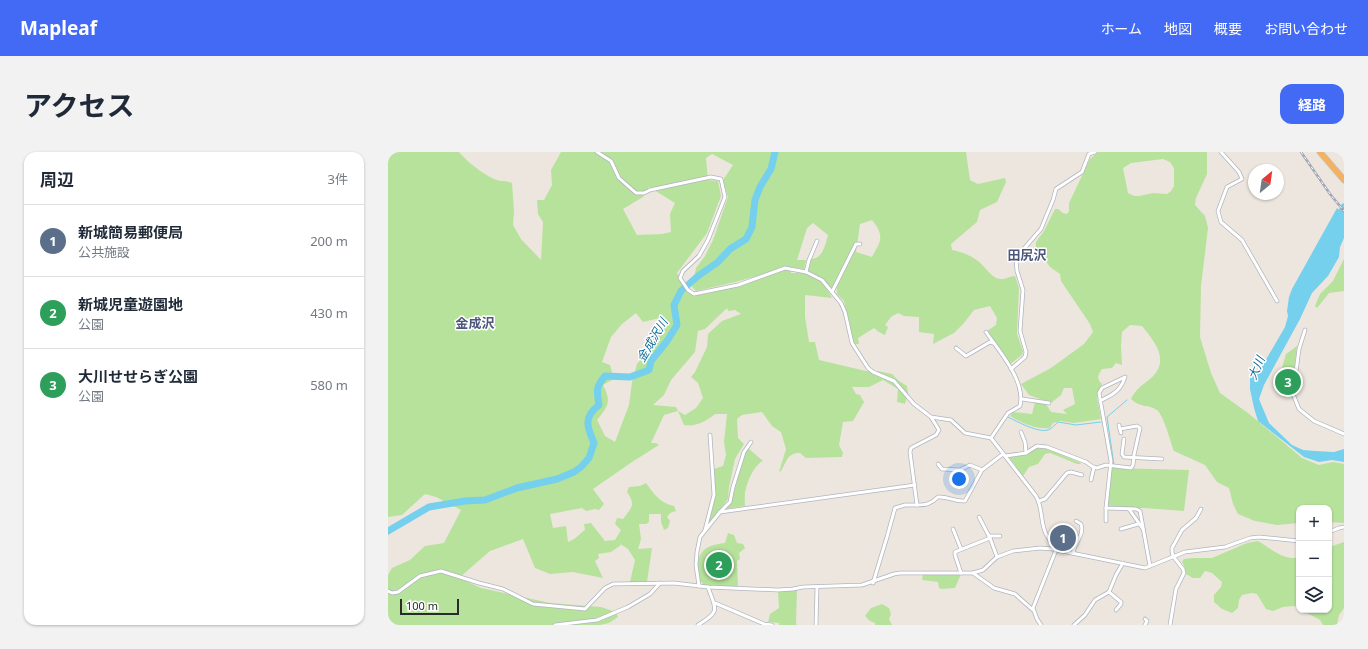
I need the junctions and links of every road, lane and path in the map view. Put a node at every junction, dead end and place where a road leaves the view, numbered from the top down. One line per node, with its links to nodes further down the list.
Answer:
1 (597, 152): 8 (street)
2 (1094, 152): 15 (street)
3 (1221, 152): 10 (street)
4 (1320, 152): 5 (highway)
5 (1344, 180)
6 (817, 241): 8 (street)
7 (860, 244): 9 (street)
8 (806, 272): 9 (street)
9 (832, 292): 19 (street)
10 (1277, 301)
11 (1305, 330): 22 (street)
12 (986, 332): 13 (street)
13 (993, 343): 14 (street); 15 (street)
14 (956, 348)
15 (1010, 369): 16 (street)
16 (1022, 400): 18 (street); 24 (street)
17 (1100, 401): 17 (street); 32 (street)
18 (1049, 403)
19 (932, 417): 24 (street); 37 (street)
20 (1119, 425): 29 (street)
21 (1021, 432): 27 (street)
22 (1344, 434)
23 (710, 435): 53 (street)
24 (991, 438): 28 (street)
25 (1124, 439): 29 (street)
26 (751, 442): 43 (street)
27 (1026, 453): 28 (street); 33 (street)
28 (1004, 455): 34 (street); 38 (street)
29 (1134, 458): 30 (street); 32 (street)
30 (1162, 459)
31 (938, 464): 34 (street)
32 (1110, 466): 33 (street); 40 (street)
33 (1094, 467): 36 (street)
34 (982, 470): 39 (street)
35 (1082, 475): 38 (street)
36 (1091, 480)
37 (915, 485): 39 (street); 43 (street)
38 (1039, 501): 58 (street)
39 (918, 505): 67 (street)
40 (1106, 508): 41 (street); 46 (street)
41 (1130, 509): 47 (street); 51 (street)
42 (1201, 509): 60 (street)
43 (720, 512): 53 (street)
44 (979, 517): 55 (street)
45 (1076, 521): 59 (street)
46 (1106, 521)
47 (1138, 524): 49 (street); 51 (street)
48 (1344, 527): 52 (street)
49 (1121, 528)
50 (953, 529): 57 (street)
51 (1144, 530): 63 (street)
52 (1332, 531)
53 (704, 532): 68 (street)
54 (1000, 536): 55 (street)
55 (989, 537): 57 (street); 61 (street)
56 (1296, 541): 60 (street)
57 (961, 549): 64 (street)
58 (1056, 550): 59 (street); 61 (street); 75 (street)
59 (1073, 553): 62 (street)
60 (1174, 556): 63 (street); 85 (street)
61 (997, 557): 65 (street)
62 (1123, 563): 63 (street); 72 (street)
63 (1150, 566)
64 (961, 573): 65 (street); 67 (street)
65 (973, 573): 75 (street)
66 (660, 583): 68 (street); 71 (street); 78 (street)
67 (872, 583): 70 (street)
68 (699, 586): 69 (street)
69 (708, 587): 70 (street); 73 (street)
70 (817, 587): 81 (street)
71 (388, 592)
72 (1109, 592): 74 (street); 83 (street)
73 (715, 603): 79 (street); 80 (street)
74 (1116, 610)
75 (1034, 611): 82 (street)
76 (1145, 619): 84 (street)
77 (1344, 622): 86 (street)
78 (555, 625)
79 (698, 625)
80 (772, 625)
81 (816, 625)
82 (1041, 625)
83 (1074, 625)
84 (1145, 625)
85 (1170, 625)
86 (1342, 625)

